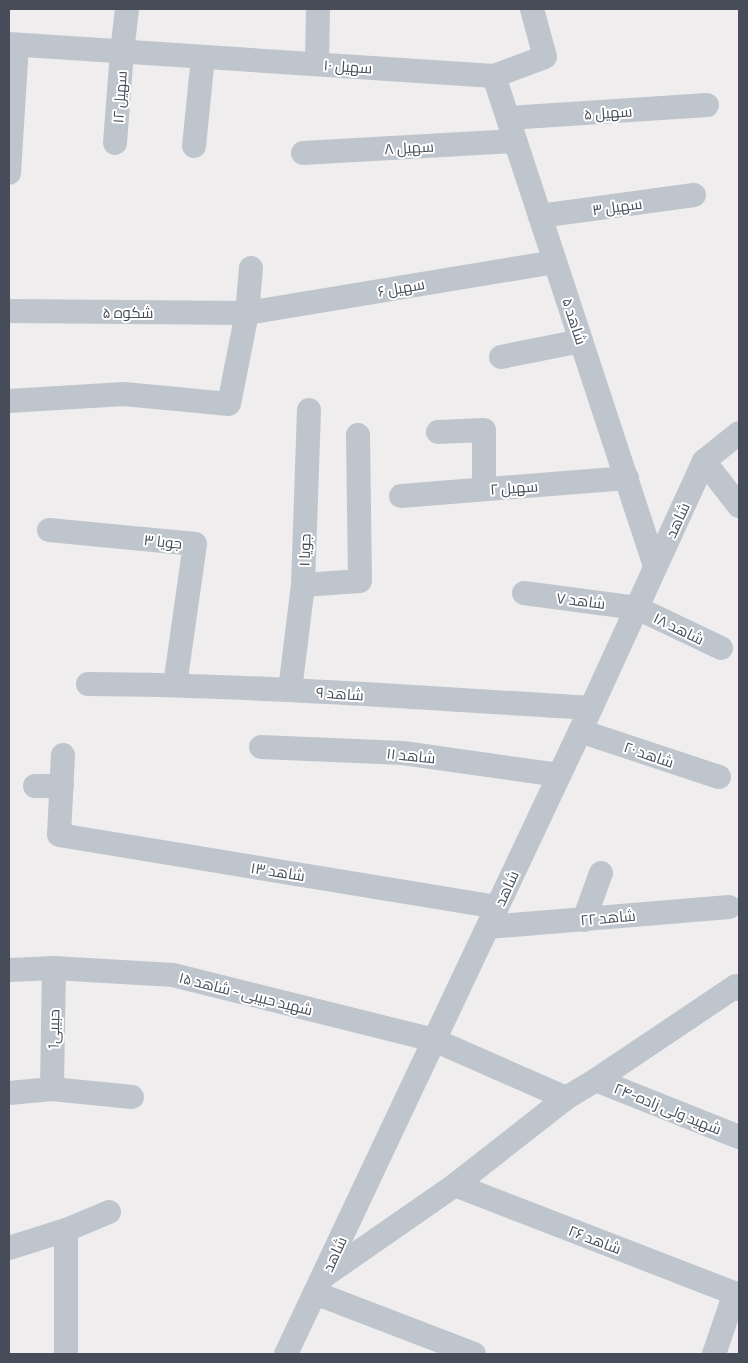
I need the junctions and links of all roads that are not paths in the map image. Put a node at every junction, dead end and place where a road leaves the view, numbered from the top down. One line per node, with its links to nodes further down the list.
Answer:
1 (127, 9): 5 (street, سهیل ۱۲)
2 (318, 9): 7 (street)
3 (532, 9): 8 (street)
4 (13, 45): 5 (street, سهیل ۱۰); 10 (street)
5 (122, 52): 6 (street, سهیل ۱۰); 13 (street, سهیل ۱۲)
6 (203, 57): 7 (street, سهیل ۱۰); 14 (street)
7 (317, 64): 8 (street, سهیل ۱۰)
8 (494, 76): 11 (street, شاهد ۵)
9 (707, 105): 11 (street, سهیل ۵)
10 (11, 113): 16 (street)
11 (508, 118): 12 (street, شاهد ۵)
12 (515, 141): 15 (street, سهیل ۸); 18 (street, شاهد ۵)
13 (115, 143)
14 (194, 146)
15 (303, 153)
16 (9, 173)
17 (694, 195): 18 (street, سهیل ۳)
18 (540, 216): 19 (street, شاهد ۵)
19 (555, 262): 22 (street, سهیل ۶); 23 (street, شاهد ۵)
20 (251, 268): 22 (street)
21 (9, 312): 22 (street, شکوه ۵)
22 (247, 313): 25 (street)
23 (581, 341): 24 (street); 31 (street, شاهد ۵)
24 (501, 357)
25 (9, 400)
26 (309, 410): 37 (street, جویا ۱)
27 (438, 432): 32 (street)
28 (739, 433): 30 (street, شاهد)
29 (358, 434): 37 (street)
30 (704, 461): 34 (street); 36 (street, شاهد)
31 (626, 478): 32 (street, سهیل ۲); 36 (street, شاهد ۵)
32 (484, 489): 33 (street, سهیل ۲)
33 (401, 496)
34 (739, 506)
35 (49, 530): 42 (street, جویا ۳)
36 (655, 566): 39 (street, شاهد)
37 (303, 585): 43 (street, جویا ۱)
38 (524, 593): 39 (street, شاهد ۷)
39 (637, 608): 40 (street, شاهد ۱۸); 44 (street, شاهد)
40 (721, 648)
41 (88, 684): 42 (street, شاهد ۹)
42 (175, 685): 43 (street, شاهد ۹)
43 (290, 690): 44 (street, شاهد ۹)
44 (591, 708): 45 (street, شاهد)
45 (580, 731): 48 (street, شاهد); 49 (street, شاهد ۲۰)
46 (261, 747): 48 (street, شاهد ۱۱)
47 (63, 755): 51 (street)
48 (559, 775): 54 (street, شاهد)
49 (719, 778)
50 (35, 786): 51 (street)
51 (62, 786): 54 (street, شاهد ۱۳)
52 (601, 873): 55 (street)
53 (729, 907): 55 (street, شاهد ۲۲)
54 (492, 917): 55 (street, شاهد ۲۲); 59 (street, شاهد)
55 (584, 920)
56 (54, 968): 57 (street, شهید حبیبی - شاهد ۱۵); 59 (street, شهید حبیبی - شاهد ۱۵); 61 (street, حبیبی1)
57 (9, 970)
58 (739, 989): 60 (street)
59 (434, 1040): 64 (street, شهید حبیبی - شاهد ۱۵); 70 (street, شاهد)
60 (596, 1080): 64 (street); 65 (street, شهید ولی زاده-۲۴)
61 (52, 1089): 62 (street); 63 (street)
62 (9, 1093)
63 (132, 1097)
64 (566, 1098): 66 (street)
65 (739, 1137)
66 (455, 1185): 70 (street); 71 (street, شاهد ۲۶)
67 (109, 1212): 68 (street)
68 (66, 1230): 69 (street); 72 (street)
69 (9, 1248)
70 (319, 1285): 73 (street, شاهد); 74 (street)
71 (737, 1294): 75 (street)
72 (66, 1354)
73 (286, 1354)
74 (474, 1354)
75 (714, 1354)

